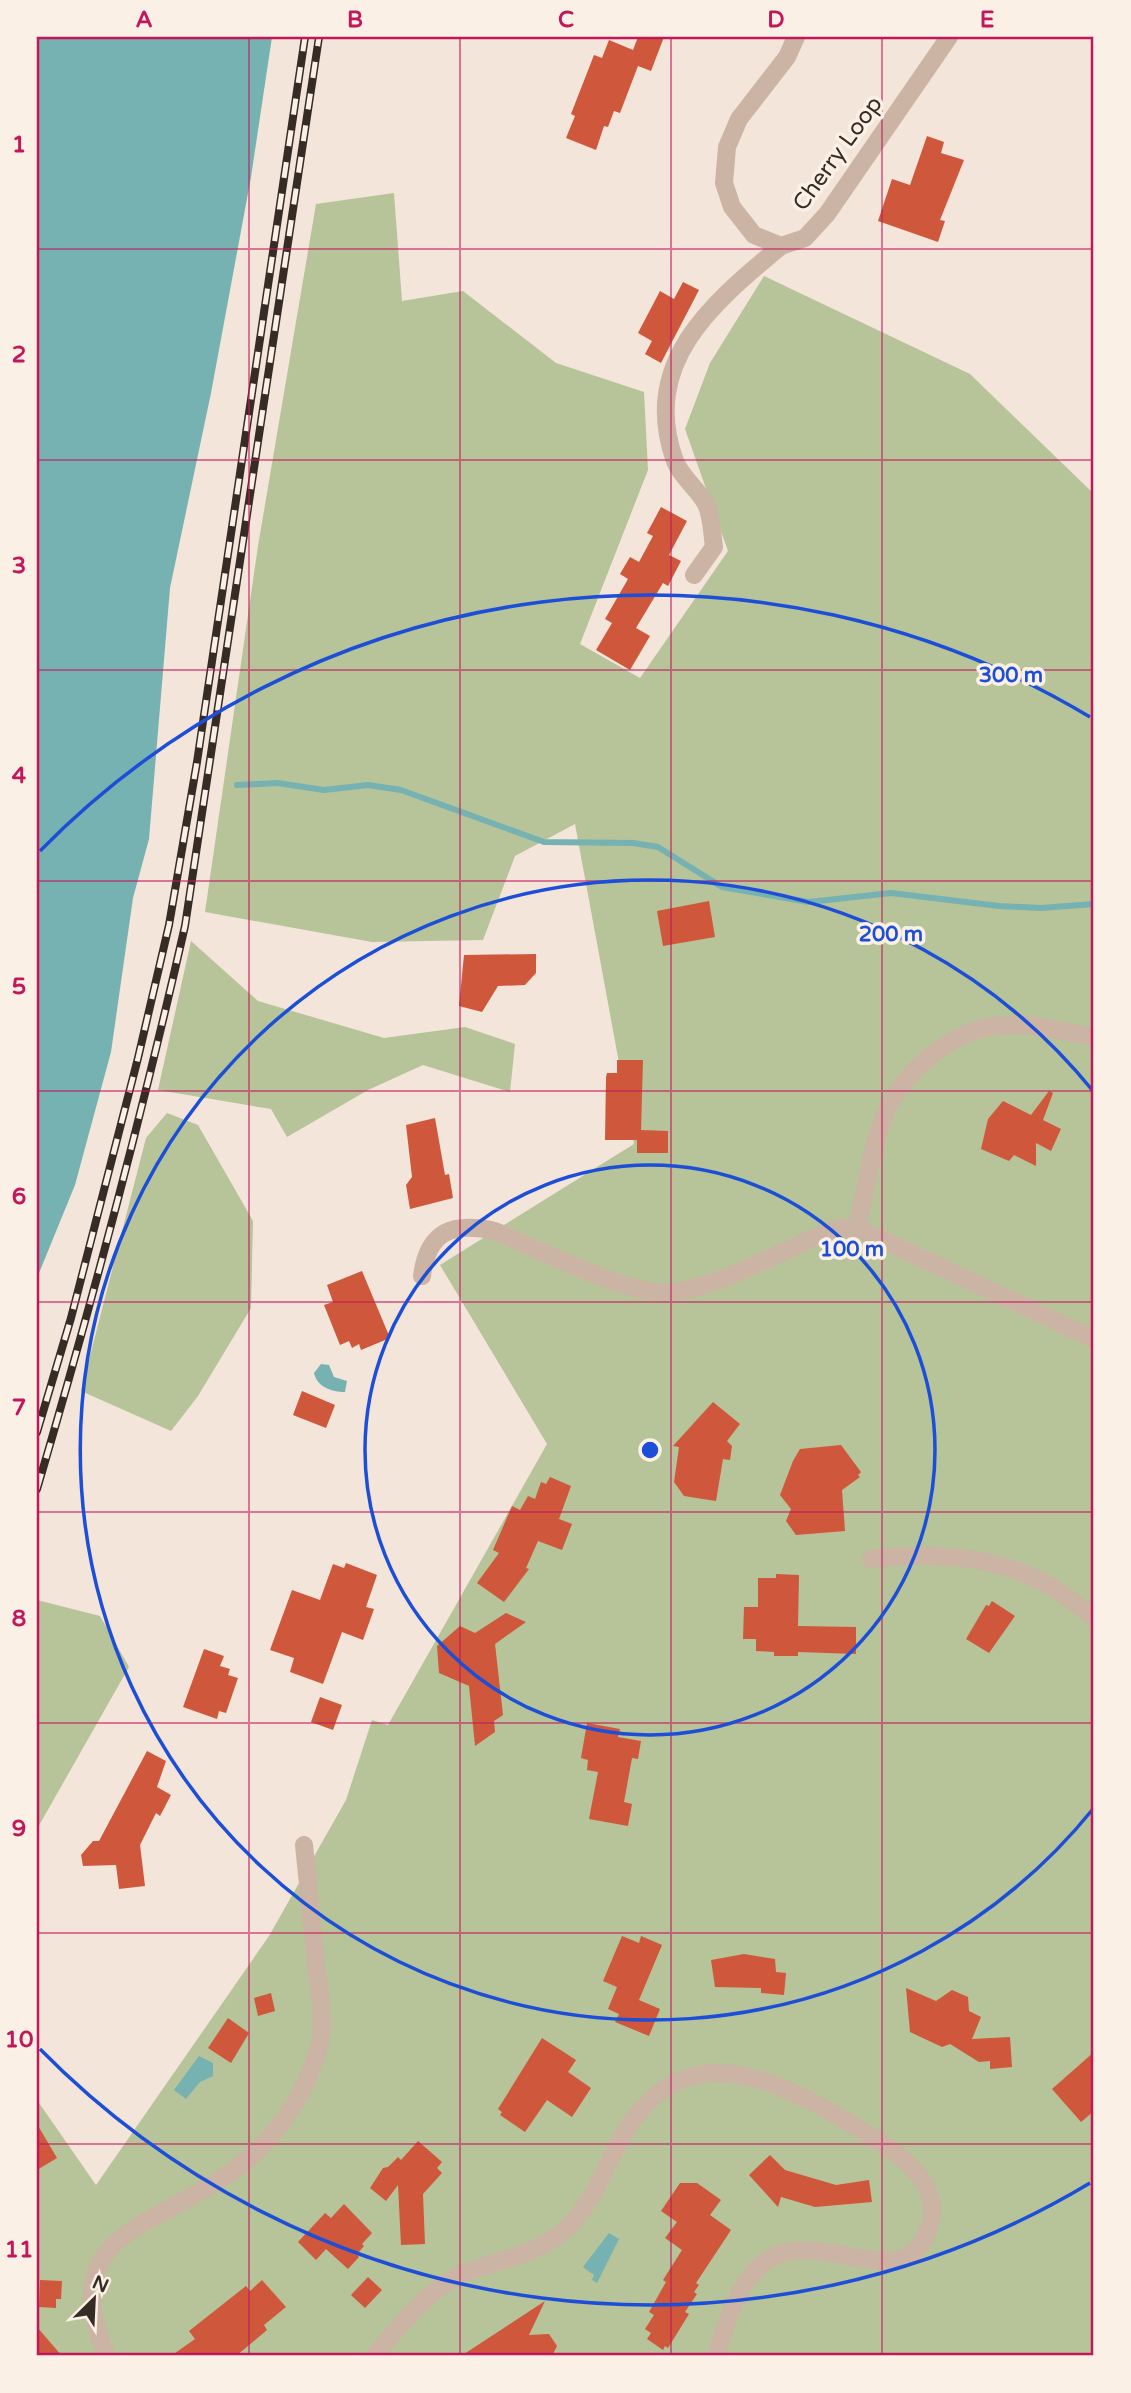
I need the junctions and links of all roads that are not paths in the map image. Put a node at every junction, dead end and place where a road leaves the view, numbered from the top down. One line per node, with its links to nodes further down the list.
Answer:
1 (796, 37): 3 (street)
2 (949, 37): 3 (street, Cherry Loop)
3 (781, 246): 4 (street, Cherry Loop)
4 (694, 575)
5 (1094, 1037): 6 (street)
6 (857, 1228): 7 (street); 8 (street)
7 (422, 1276)
8 (1094, 1339)
9 (871, 1559): 10 (street)
10 (1094, 1618)
11 (304, 1845): 12 (street)
12 (107, 2356)
13 (374, 2356): 14 (street)
14 (716, 2356)

